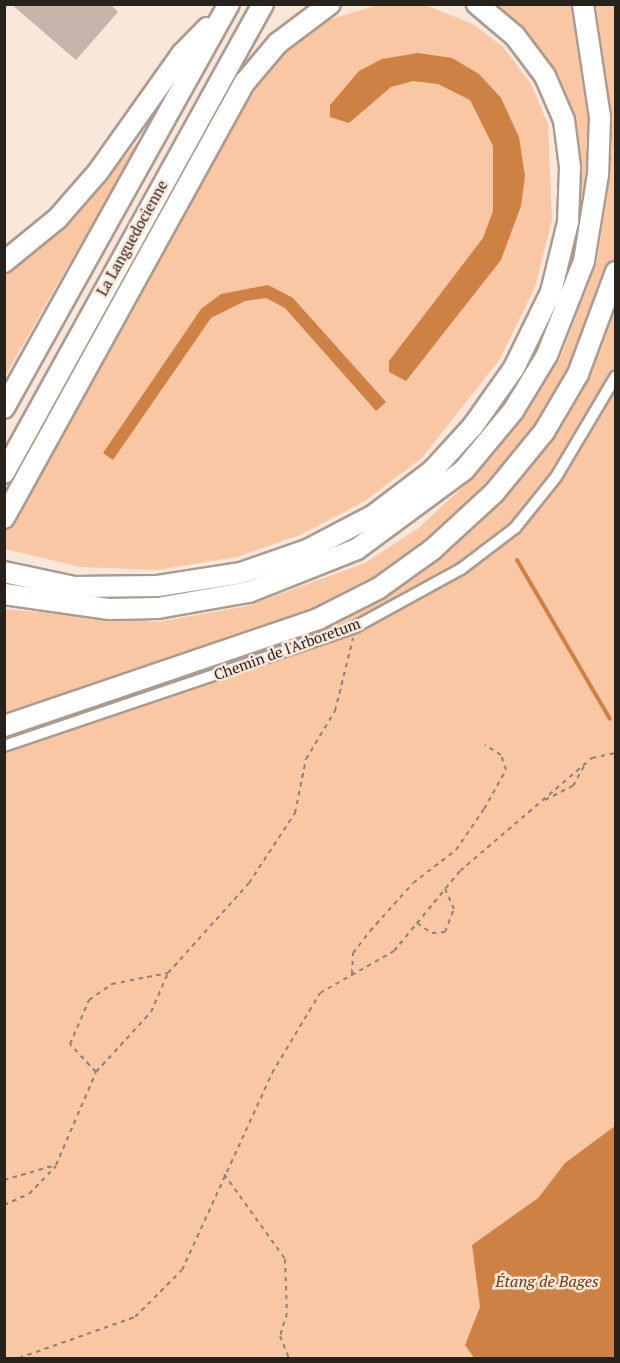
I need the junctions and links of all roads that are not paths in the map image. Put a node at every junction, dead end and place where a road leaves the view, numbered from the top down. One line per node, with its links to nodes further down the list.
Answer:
1 (263, 4): 10 (highway, La Languedocienne)
2 (330, 4): 11 (highway)
3 (477, 4): 12 (highway)
4 (583, 4): 13 (highway)
5 (228, 6): 6 (highway); 9 (highway, La Languedocienne)
6 (4, 262)
7 (615, 272): 14 (highway)
8 (615, 376): 15 (street, Chemin de l'Arboretum)
9 (4, 408)
10 (4, 473)
11 (4, 518)
12 (4, 572)
13 (4, 594)
14 (4, 726)
15 (4, 746)

